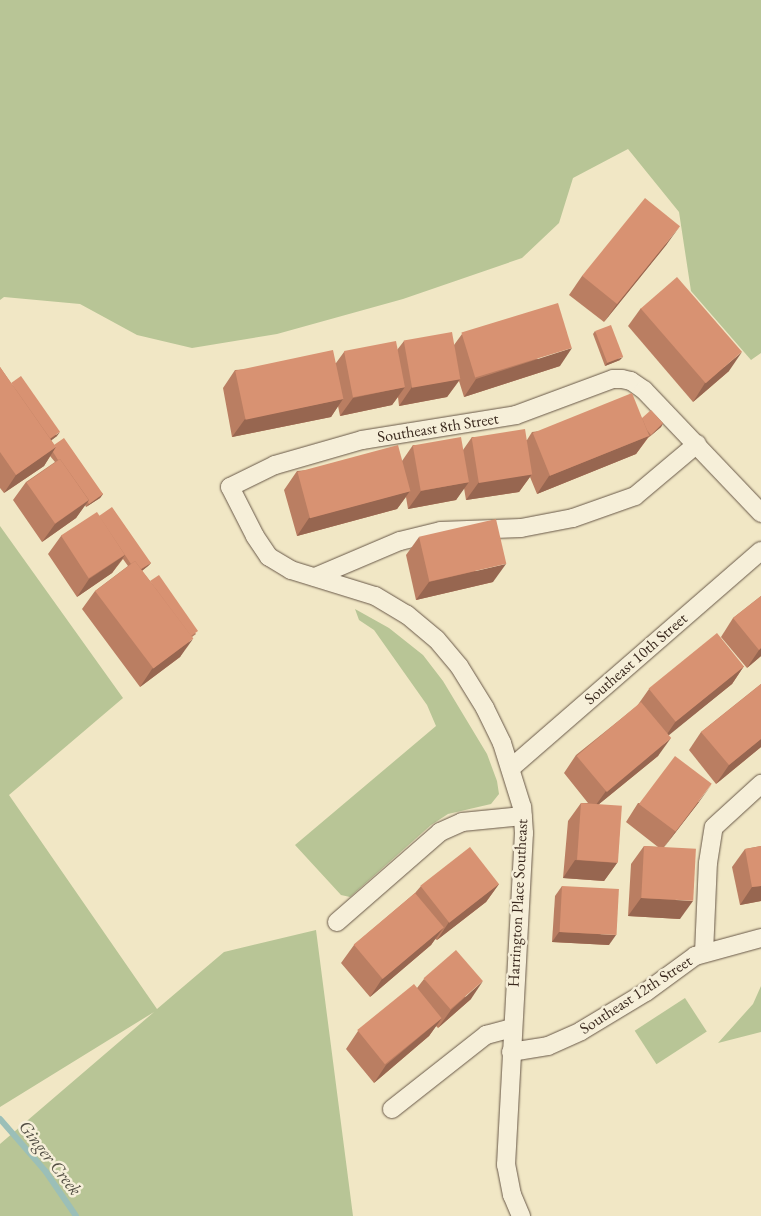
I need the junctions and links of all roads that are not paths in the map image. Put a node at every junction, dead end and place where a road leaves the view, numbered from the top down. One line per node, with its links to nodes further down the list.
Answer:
1 (696, 444): 2 (street, Southeast 8th Street); 3 (street); 5 (street)
2 (230, 487): 5 (street, Harrington Place Southeast)
3 (761, 513)
4 (761, 551): 6 (street, Southeast 10th Street)
5 (315, 577): 6 (street, Harrington Place Southeast)
6 (510, 768): 8 (street, Harrington Place Southeast)
7 (761, 784): 11 (street)
8 (523, 816): 9 (street); 12 (street, Harrington Place Southeast)
9 (337, 922)
10 (761, 938): 11 (street, Southeast 12th Street)
11 (704, 953): 13 (street, Southeast 12th Street)
12 (512, 1028): 13 (street, Harrington Place Southeast); 14 (street)
13 (511, 1052): 15 (street, Harrington Place Southeast)
14 (392, 1109)
15 (521, 1216)

